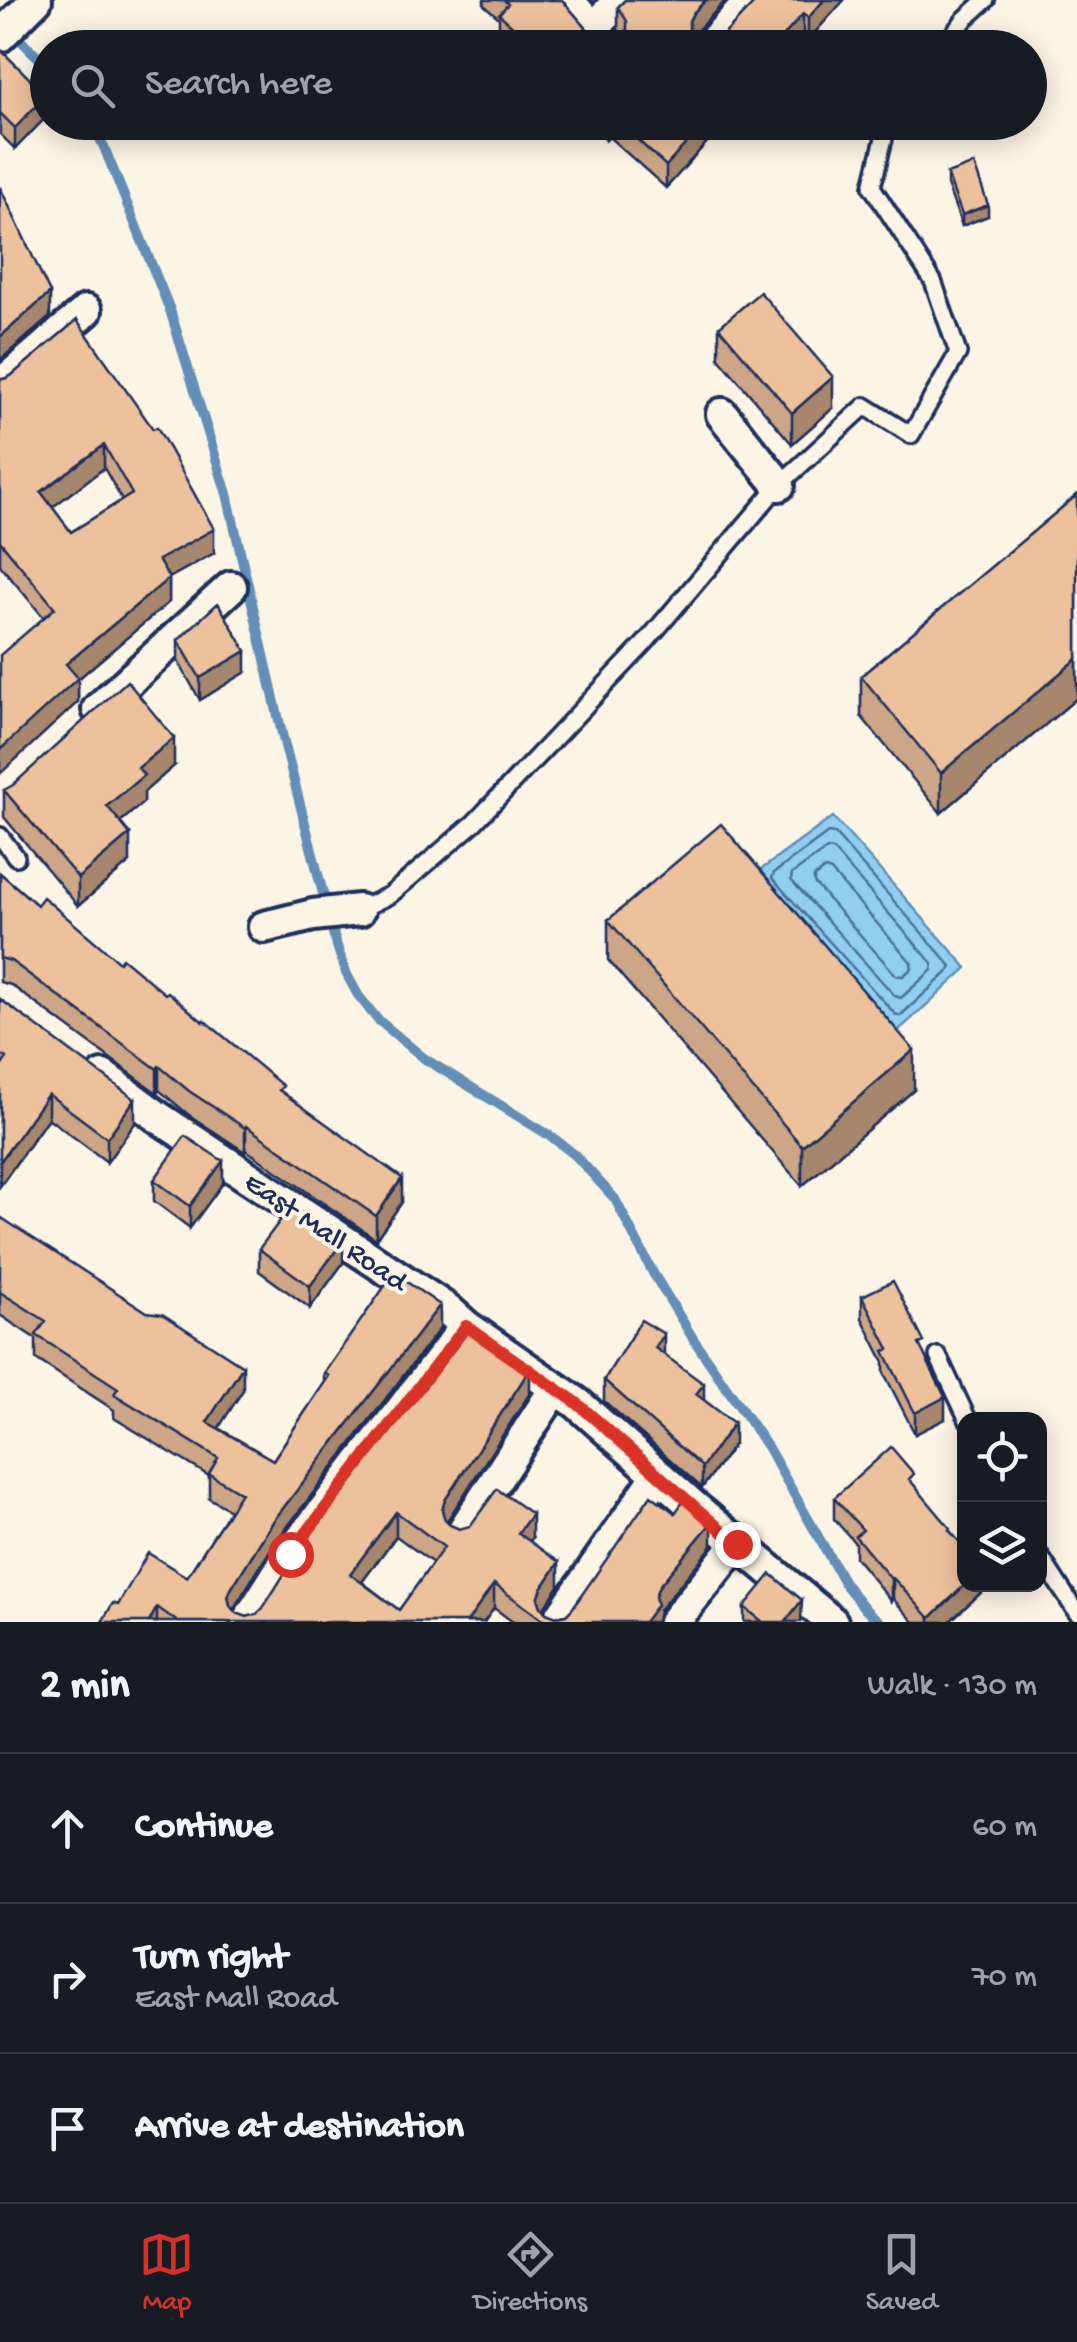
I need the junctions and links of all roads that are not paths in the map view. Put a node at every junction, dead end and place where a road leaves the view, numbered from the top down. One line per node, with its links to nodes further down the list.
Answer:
1 (36, 0): 10 (street)
2 (568, 0): 6 (street)
3 (620, 0): 7 (street)
4 (752, 0): 8 (street)
5 (986, 0): 9 (lane)
6 (594, 30)
7 (605, 30)
8 (723, 30)
9 (956, 30)
10 (0, 36)
11 (884, 140): 15 (lane)
12 (86, 311): 13 (street)
13 (0, 385)
14 (722, 414): 15 (street)
15 (779, 484): 20 (lane)
16 (231, 588): 17 (street)
17 (74, 732)
18 (0, 836): 19 (lane)
19 (16, 857)
20 (360, 910): 21 (street)
21 (264, 926)
22 (79, 1059): 23 (street, East Mall Road)
23 (466, 1326): 25 (street, East Mall Road); 33 (street)
24 (938, 1356): 26 (lane)
25 (555, 1389): 27 (street, East Mall Road); 28 (street)
26 (964, 1412)
27 (658, 1475): 29 (street, East Mall Road); 34 (street)
28 (461, 1534)
29 (737, 1544): 32 (street, East Mall Road); 35 (street)
30 (1047, 1567): 31 (lane)
31 (1077, 1614)
32 (829, 1621)
33 (247, 1622)
34 (557, 1622)
35 (674, 1622)

